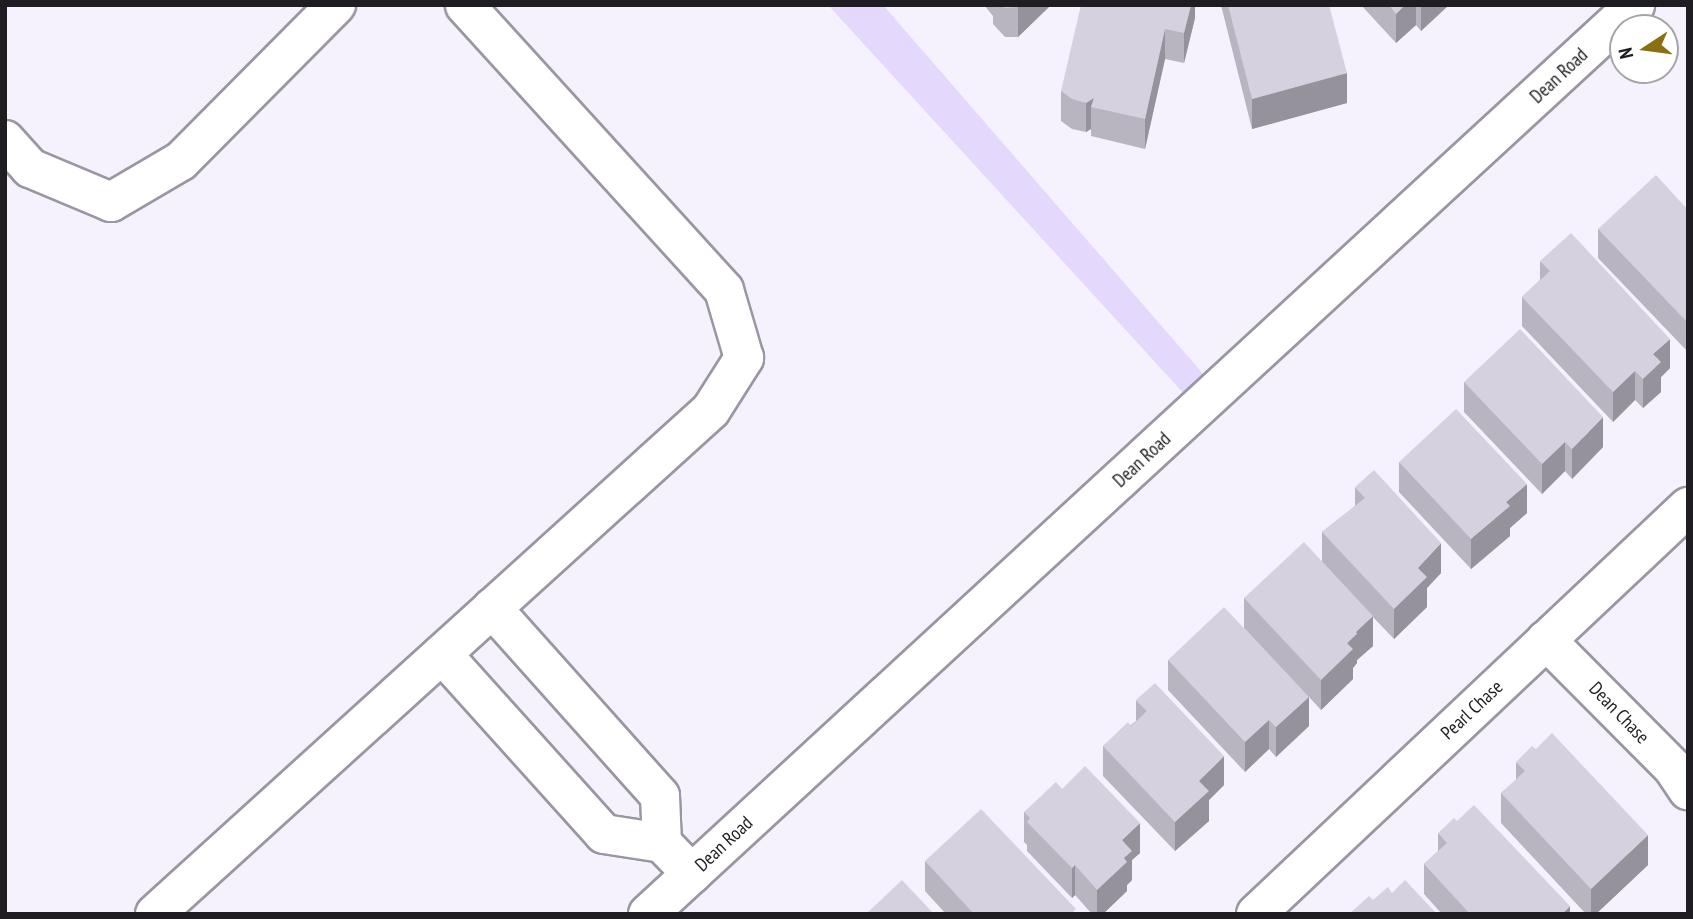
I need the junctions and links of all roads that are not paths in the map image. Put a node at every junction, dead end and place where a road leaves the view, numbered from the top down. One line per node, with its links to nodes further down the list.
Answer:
1 (335, 5): 4 (street)
2 (465, 5): 6 (street)
3 (1635, 5): 11 (street, Dean Road)
4 (5, 140)
5 (1688, 507): 7 (street, Pearl Chase)
6 (492, 608): 8 (street); 10 (street)
7 (1546, 640): 9 (street, Dean Chase); 14 (street, Pearl Chase)
8 (442, 653): 10 (street); 12 (street)
9 (1688, 790)
10 (662, 843): 11 (street)
11 (692, 874): 13 (street, Dean Road)
12 (155, 914)
13 (648, 914)
14 (1256, 914)

